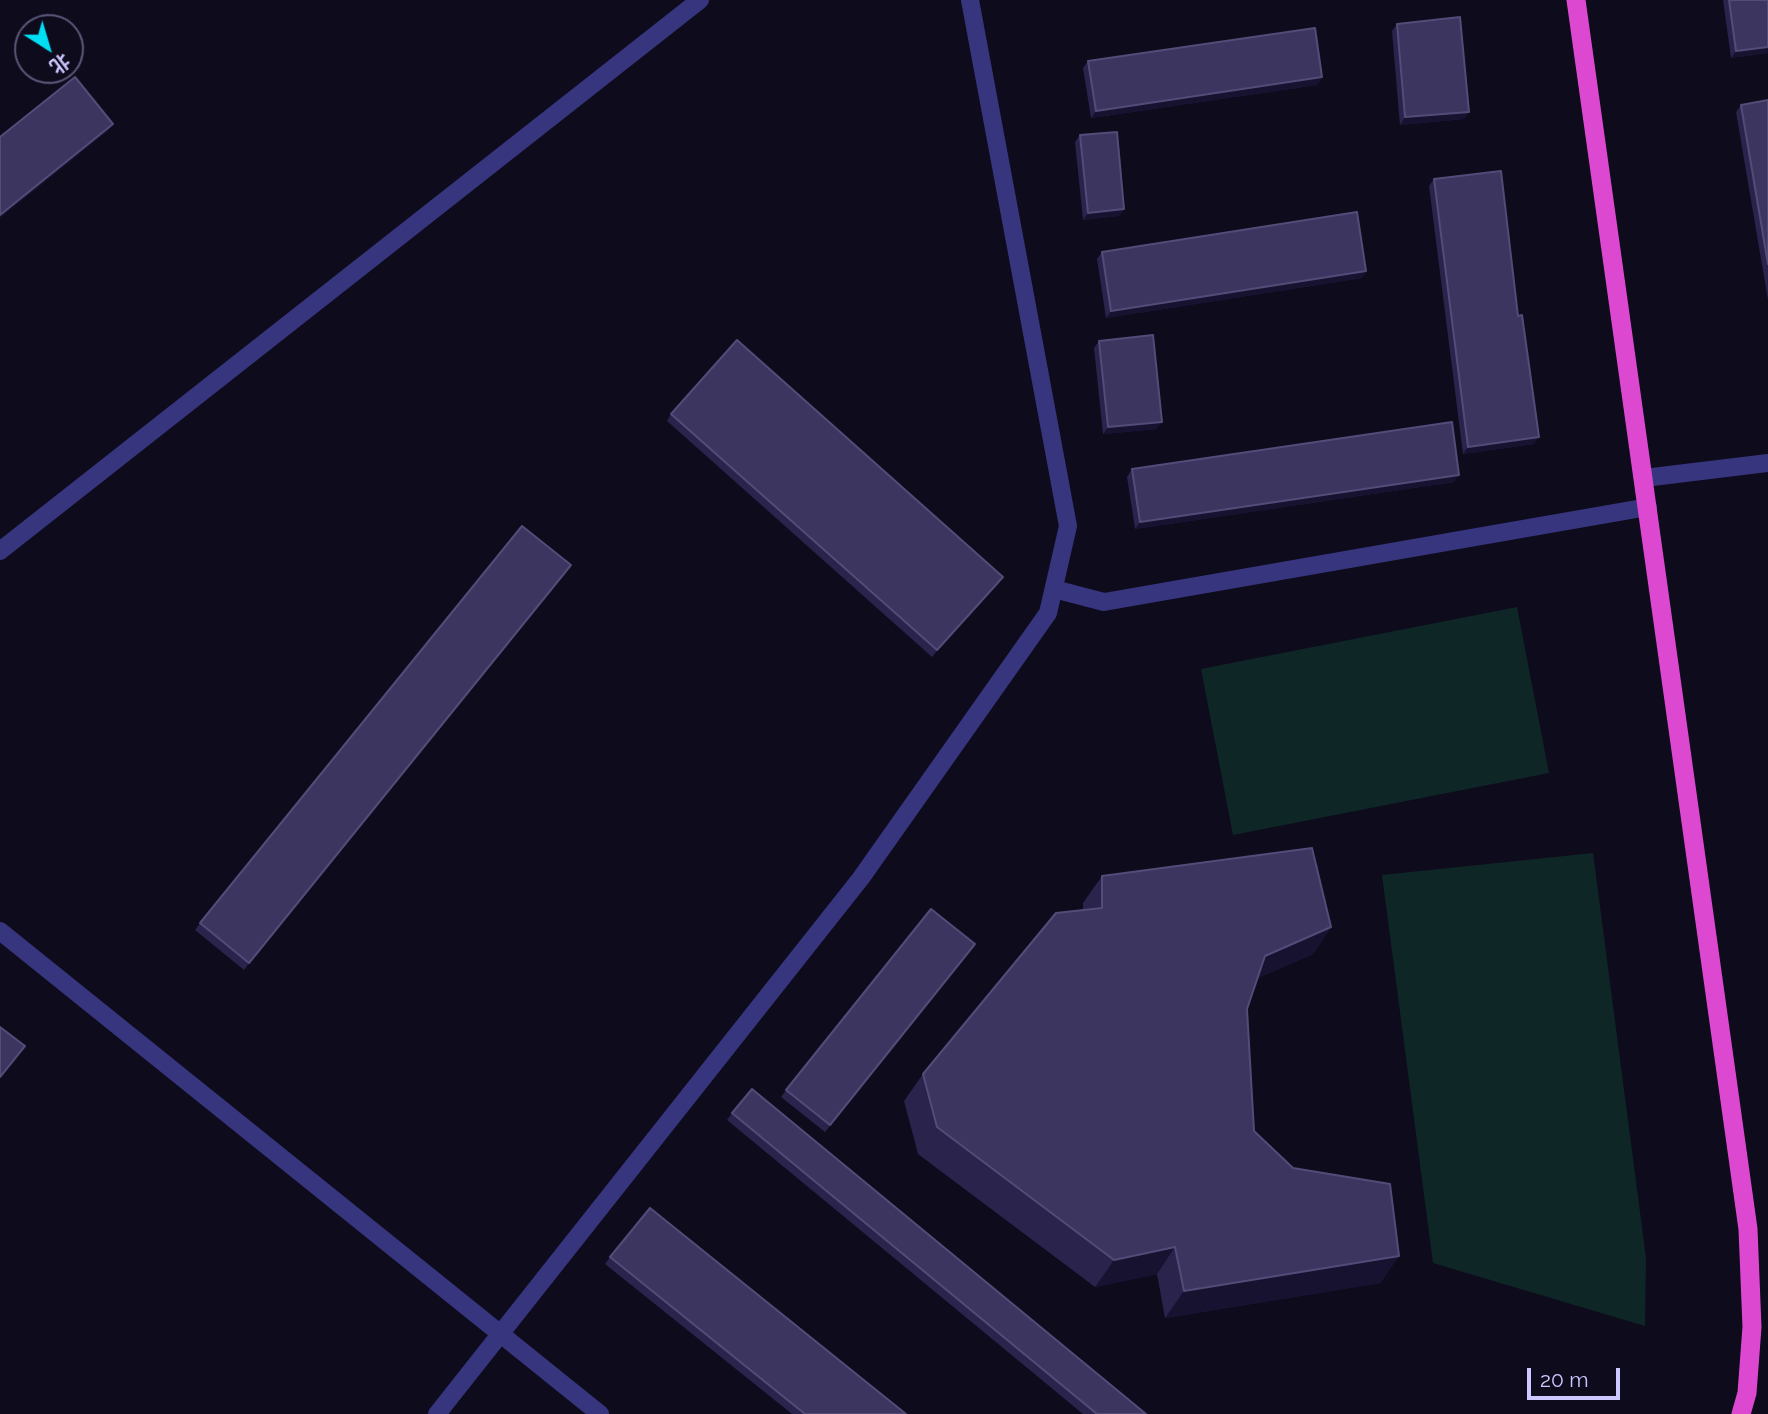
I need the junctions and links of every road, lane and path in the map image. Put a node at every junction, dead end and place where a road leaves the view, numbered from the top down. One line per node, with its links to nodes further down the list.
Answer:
1 (699, 0): 7 (street)
2 (970, 0): 8 (street)
3 (1576, 0): 5 (highway)
4 (1768, 463): 5 (street)
5 (1644, 478): 6 (highway)
6 (1648, 507): 8 (street); 13 (highway)
7 (0, 551)
8 (1054, 589): 10 (street)
9 (0, 931): 10 (street)
10 (501, 1334): 11 (street); 12 (street)
11 (437, 1414)
12 (600, 1414)
13 (1741, 1414)

